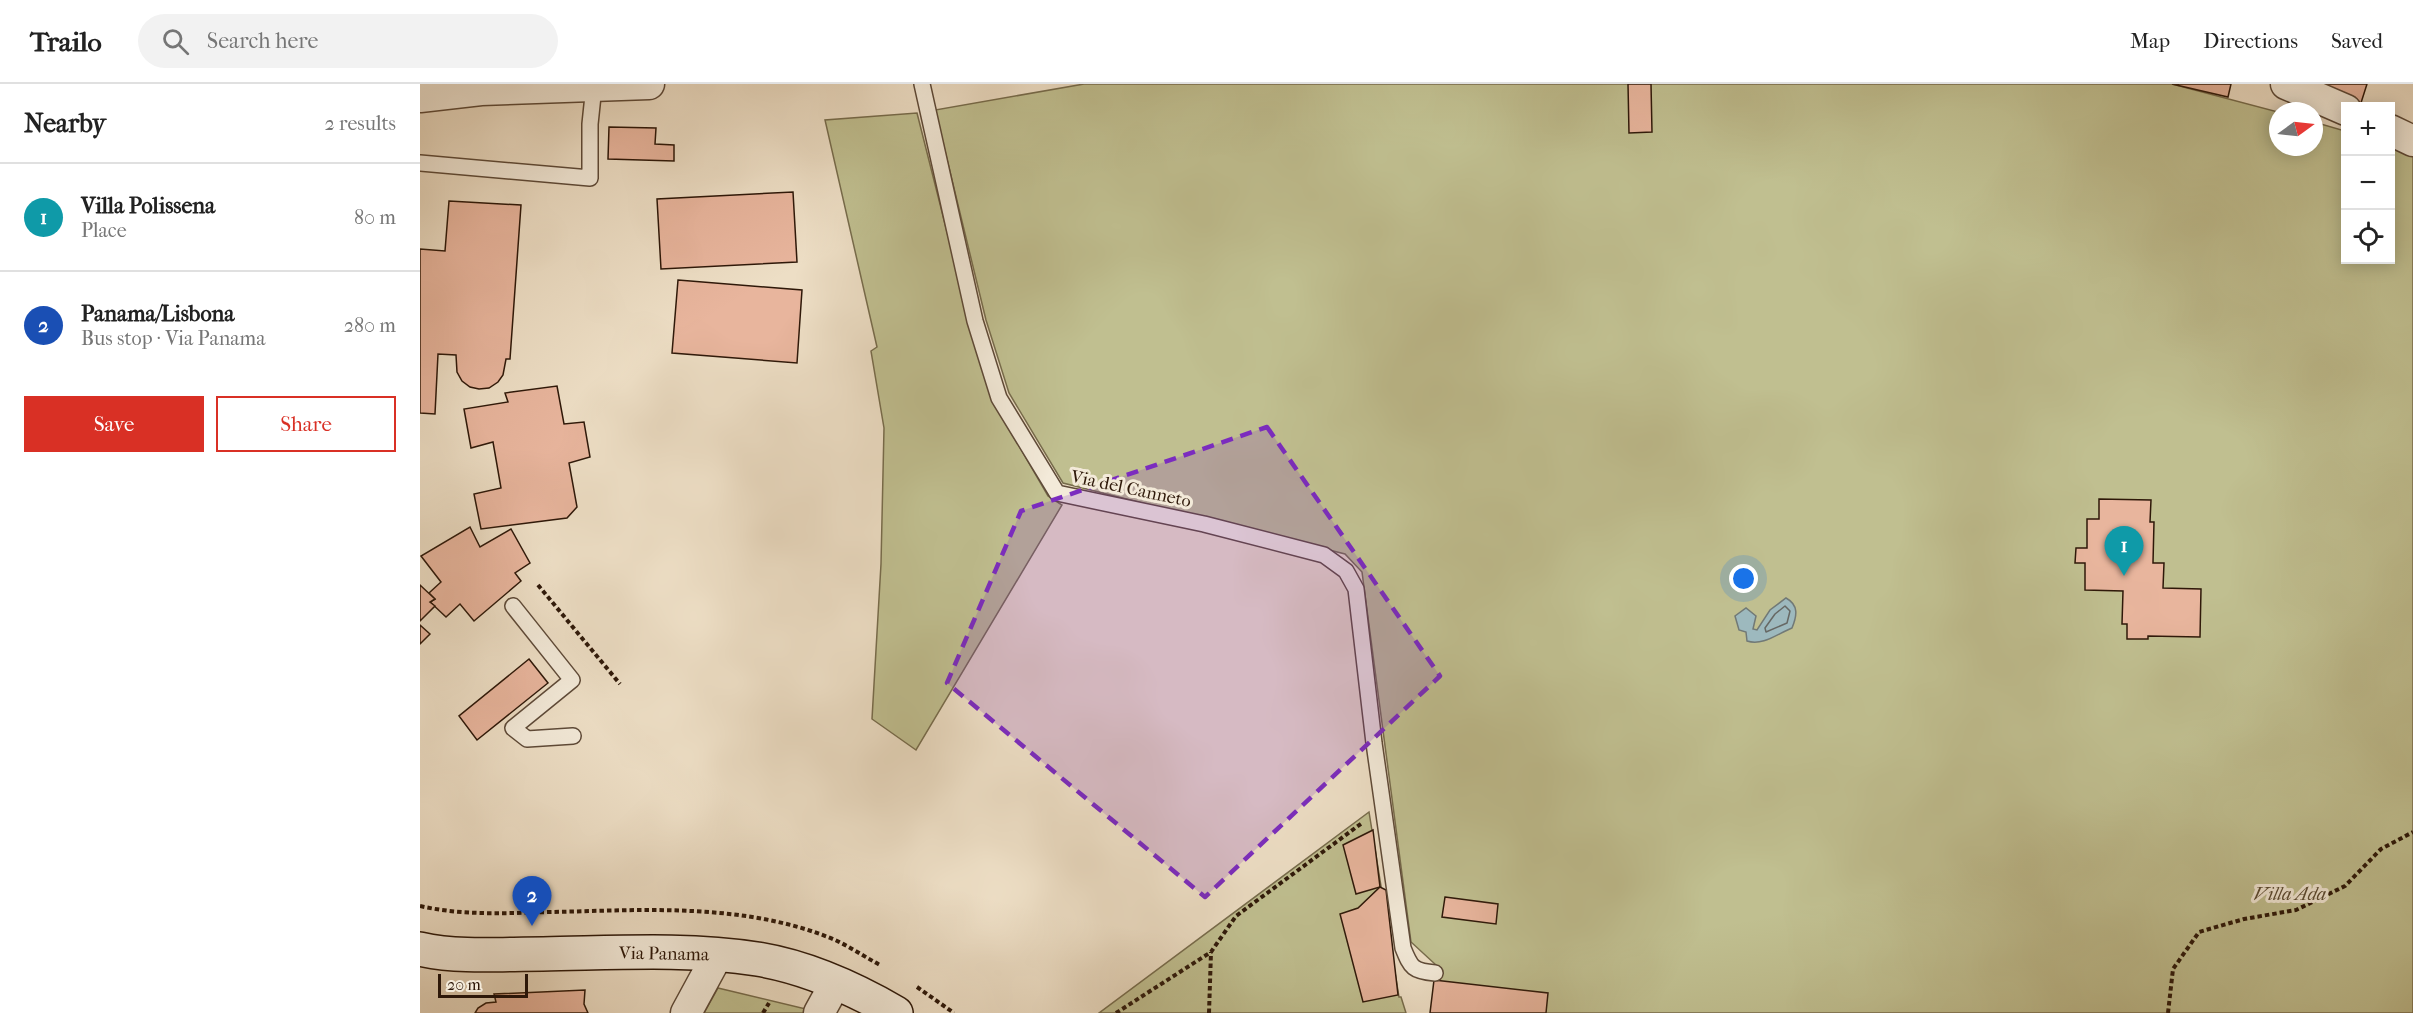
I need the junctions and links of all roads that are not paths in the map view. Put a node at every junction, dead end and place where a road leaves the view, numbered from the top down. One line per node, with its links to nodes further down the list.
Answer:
1 (649, 84): 5 (street)
2 (922, 84): 15 (lane, Via del Canneto)
3 (2286, 84): 7 (street)
4 (472, 86): 5 (street); 6 (street)
5 (594, 86): 10 (lane)
6 (420, 97)
7 (2341, 108)
8 (2395, 132): 9 (street)
9 (2413, 141)
10 (420, 164)
11 (513, 606): 12 (lane)
12 (573, 736)
13 (420, 949): 14 (street, Via Panama)
14 (718, 954): 16 (street, Via Panama); 17 (street)
15 (1435, 973)
16 (836, 982): 18 (street); 19 (street, Via Panama)
17 (686, 1013)
18 (819, 1013)
19 (896, 1013)

